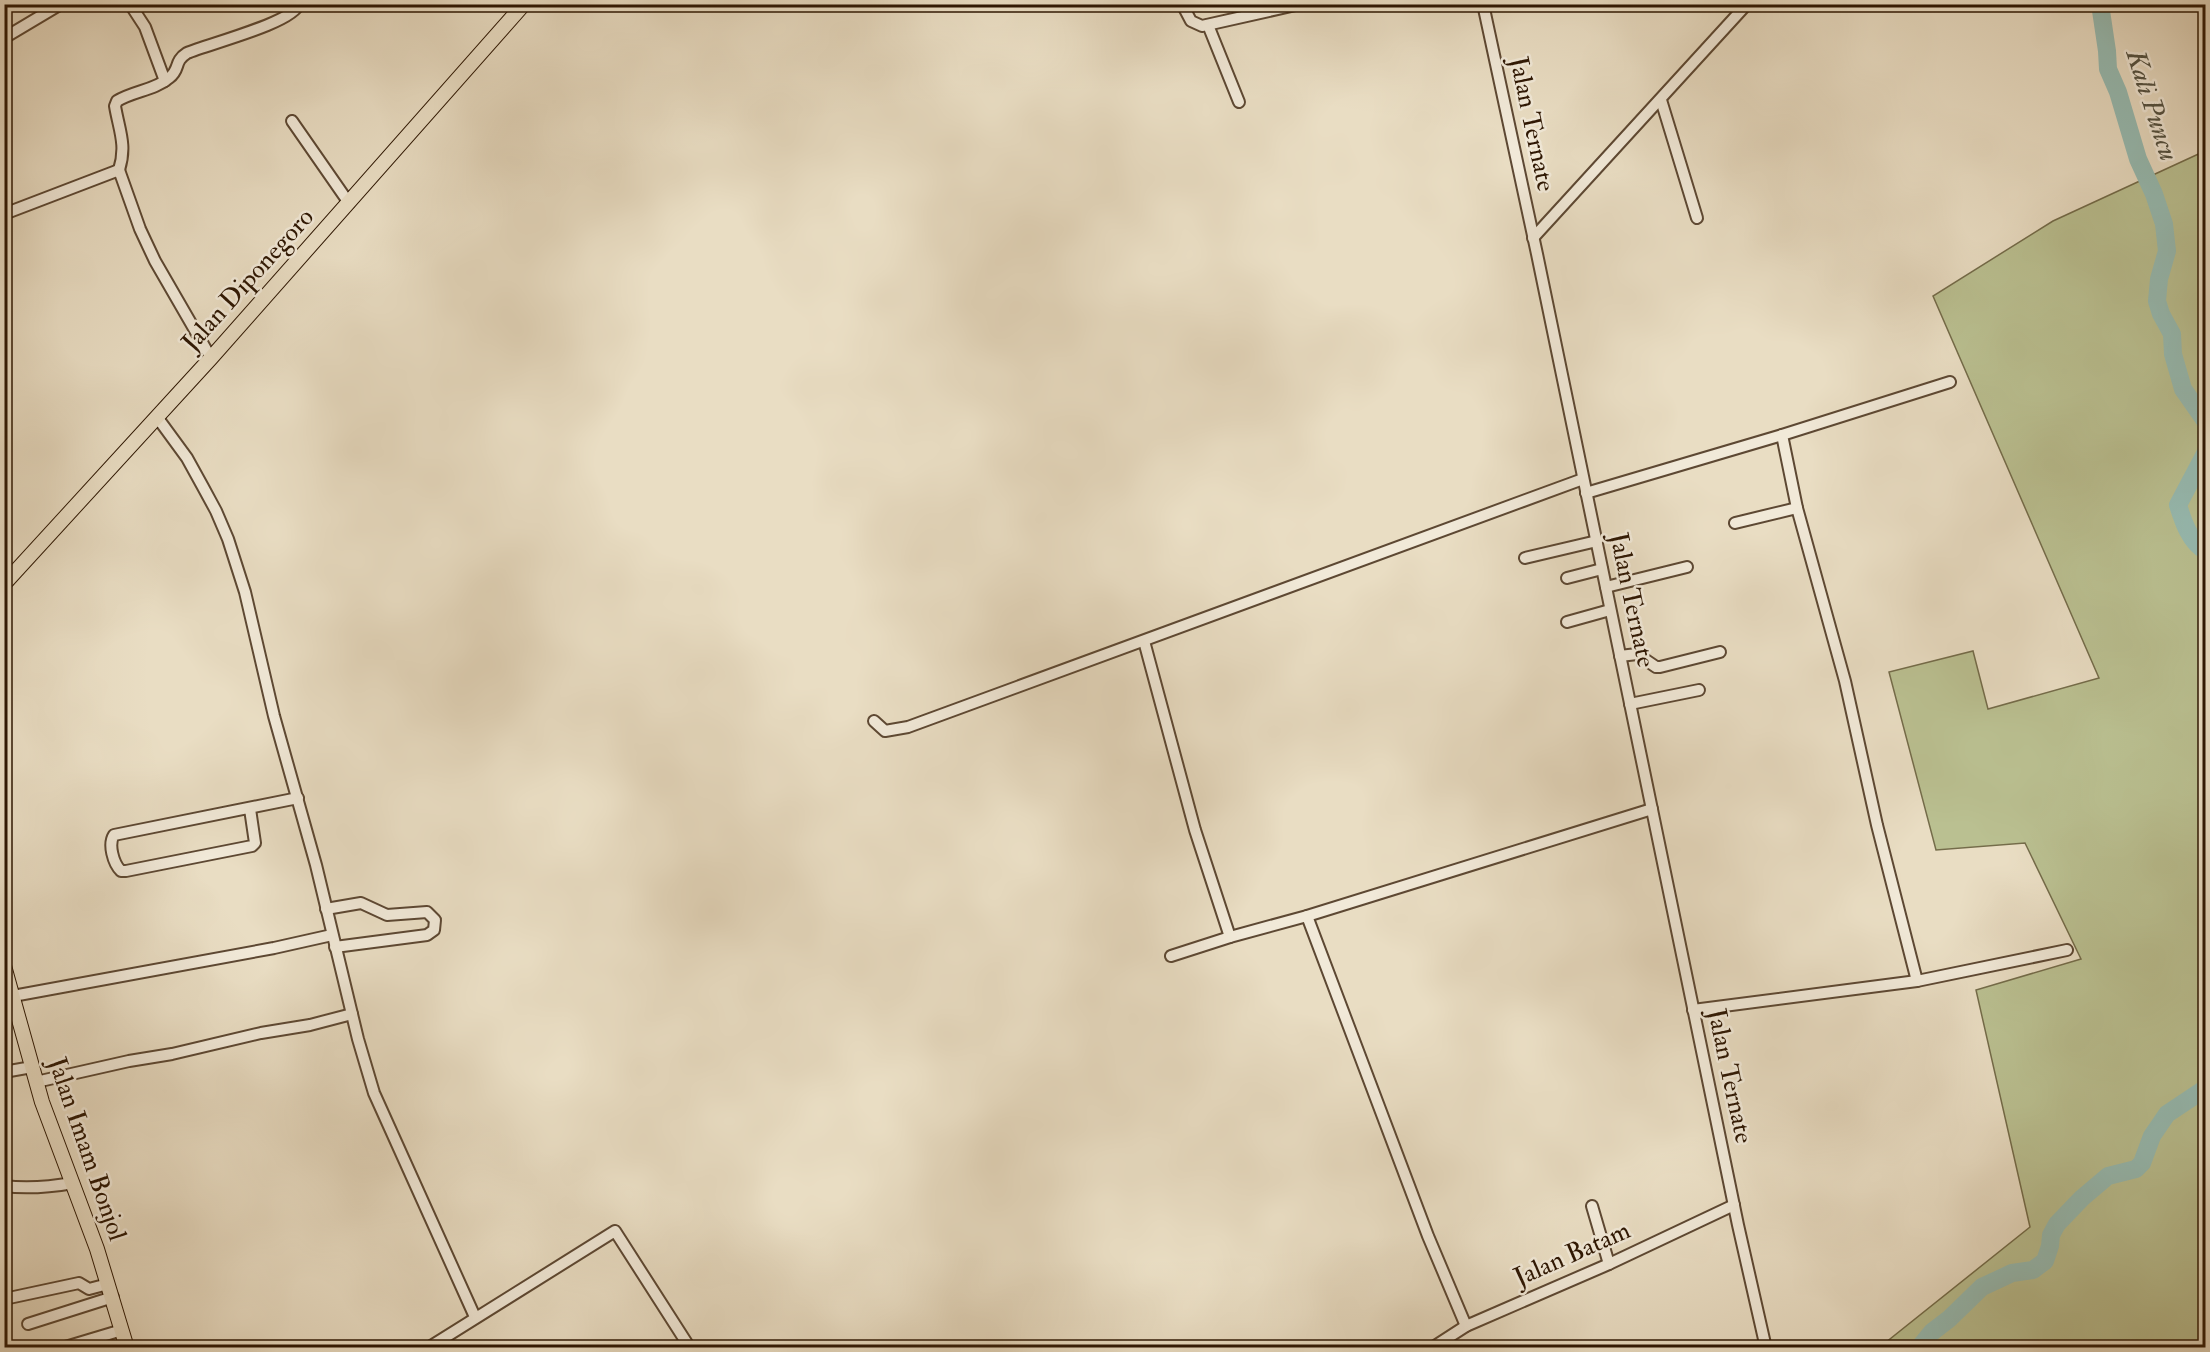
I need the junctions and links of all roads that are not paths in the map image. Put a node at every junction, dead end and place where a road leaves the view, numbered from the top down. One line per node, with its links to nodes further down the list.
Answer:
1 (61, 4): 10 (street)
2 (130, 4): 11 (street)
3 (298, 4): 11 (street)
4 (1182, 4): 9 (street)
5 (1299, 4): 9 (street)
6 (1483, 4): 19 (street, Jalan Ternate)
7 (1747, 4): 12 (street)
8 (518, 7): 16 (main road, Jalan Diponegoro)
9 (1208, 25): 13 (street)
10 (4, 38)
11 (165, 81): 15 (street)
12 (1661, 100): 18 (street); 19 (street)
13 (1239, 102)
14 (292, 121): 16 (street)
15 (118, 171): 17 (street); 20 (street)
16 (349, 203): 20 (main road, Jalan Diponegoro)
17 (4, 214)
18 (1697, 218)
19 (1533, 238): 24 (street, Jalan Ternate)
20 (211, 358): 22 (main road, Jalan Diponegoro)
21 (1950, 382): 23 (street)
22 (157, 417): 33 (main road, Jalan Diponegoro); 43 (street)
23 (1782, 435): 25 (street); 26 (street)
24 (1584, 479): 25 (street, Jalan Ternate); 37 (street)
25 (1586, 493): 28 (street, Jalan Ternate)
26 (1797, 508): 27 (street); 54 (street)
27 (1735, 523)
28 (1597, 541): 29 (street); 31 (street, Jalan Ternate)
29 (1525, 558)
30 (1687, 567): 34 (street)
31 (1602, 569): 32 (street); 34 (street, Jalan Ternate)
32 (1567, 578)
33 (4, 584)
34 (1606, 587): 35 (street, Jalan Ternate)
35 (1610, 610): 36 (street); 39 (street, Jalan Ternate)
36 (1568, 622)
37 (1144, 640): 42 (street); 49 (street)
38 (1720, 652): 39 (street)
39 (1620, 656): 41 (street, Jalan Ternate)
40 (1699, 690): 41 (street)
41 (1630, 704): 45 (street, Jalan Ternate)
42 (874, 721)
43 (298, 798): 44 (street); 46 (street)
44 (250, 809): 44 (street)
45 (1652, 809): 47 (street); 56 (street, Jalan Ternate)
46 (326, 909): 48 (street); 50 (street)
47 (1307, 916): 49 (street); 70 (street)
48 (332, 934): 50 (street); 55 (street)
49 (1230, 937): 52 (street)
50 (335, 946): 57 (street)
51 (2067, 950): 54 (street)
52 (1171, 956)
53 (4, 966): 55 (main road, Jalan Imam Bonjol)
54 (1917, 981): 56 (street)
55 (13, 996): 58 (main road, Jalan Imam Bonjol)
56 (1693, 1010): 63 (street, Jalan Ternate)
57 (352, 1014): 60 (street); 68 (street)
58 (32, 1067): 59 (street); 60 (main road, Jalan Imam Bonjol)
59 (4, 1072)
60 (36, 1082): 61 (main road, Jalan Imam Bonjol)
61 (73, 1183): 62 (street); 66 (main road, Jalan Imam Bonjol)
62 (4, 1186)
63 (1734, 1205): 65 (street, Jalan Batam); 78 (street, Jalan Ternate)
64 (1592, 1206): 65 (street)
65 (1609, 1264): 70 (street, Jalan Batam)
66 (111, 1291): 67 (street); 69 (street); 71 (main road, Jalan Imam Bonjol)
67 (4, 1296)
68 (475, 1317): 75 (street); 76 (street)
69 (28, 1324)
70 (1466, 1326): 72 (street, Jalan Batam)
71 (122, 1330): 73 (street); 74 (main road, Jalan Imam Bonjol)
72 (1445, 1344): 77 (street, Jalan Batam)
73 (62, 1347)
74 (127, 1347)
75 (428, 1347)
76 (690, 1347)
77 (1432, 1347)
78 (1766, 1347)

